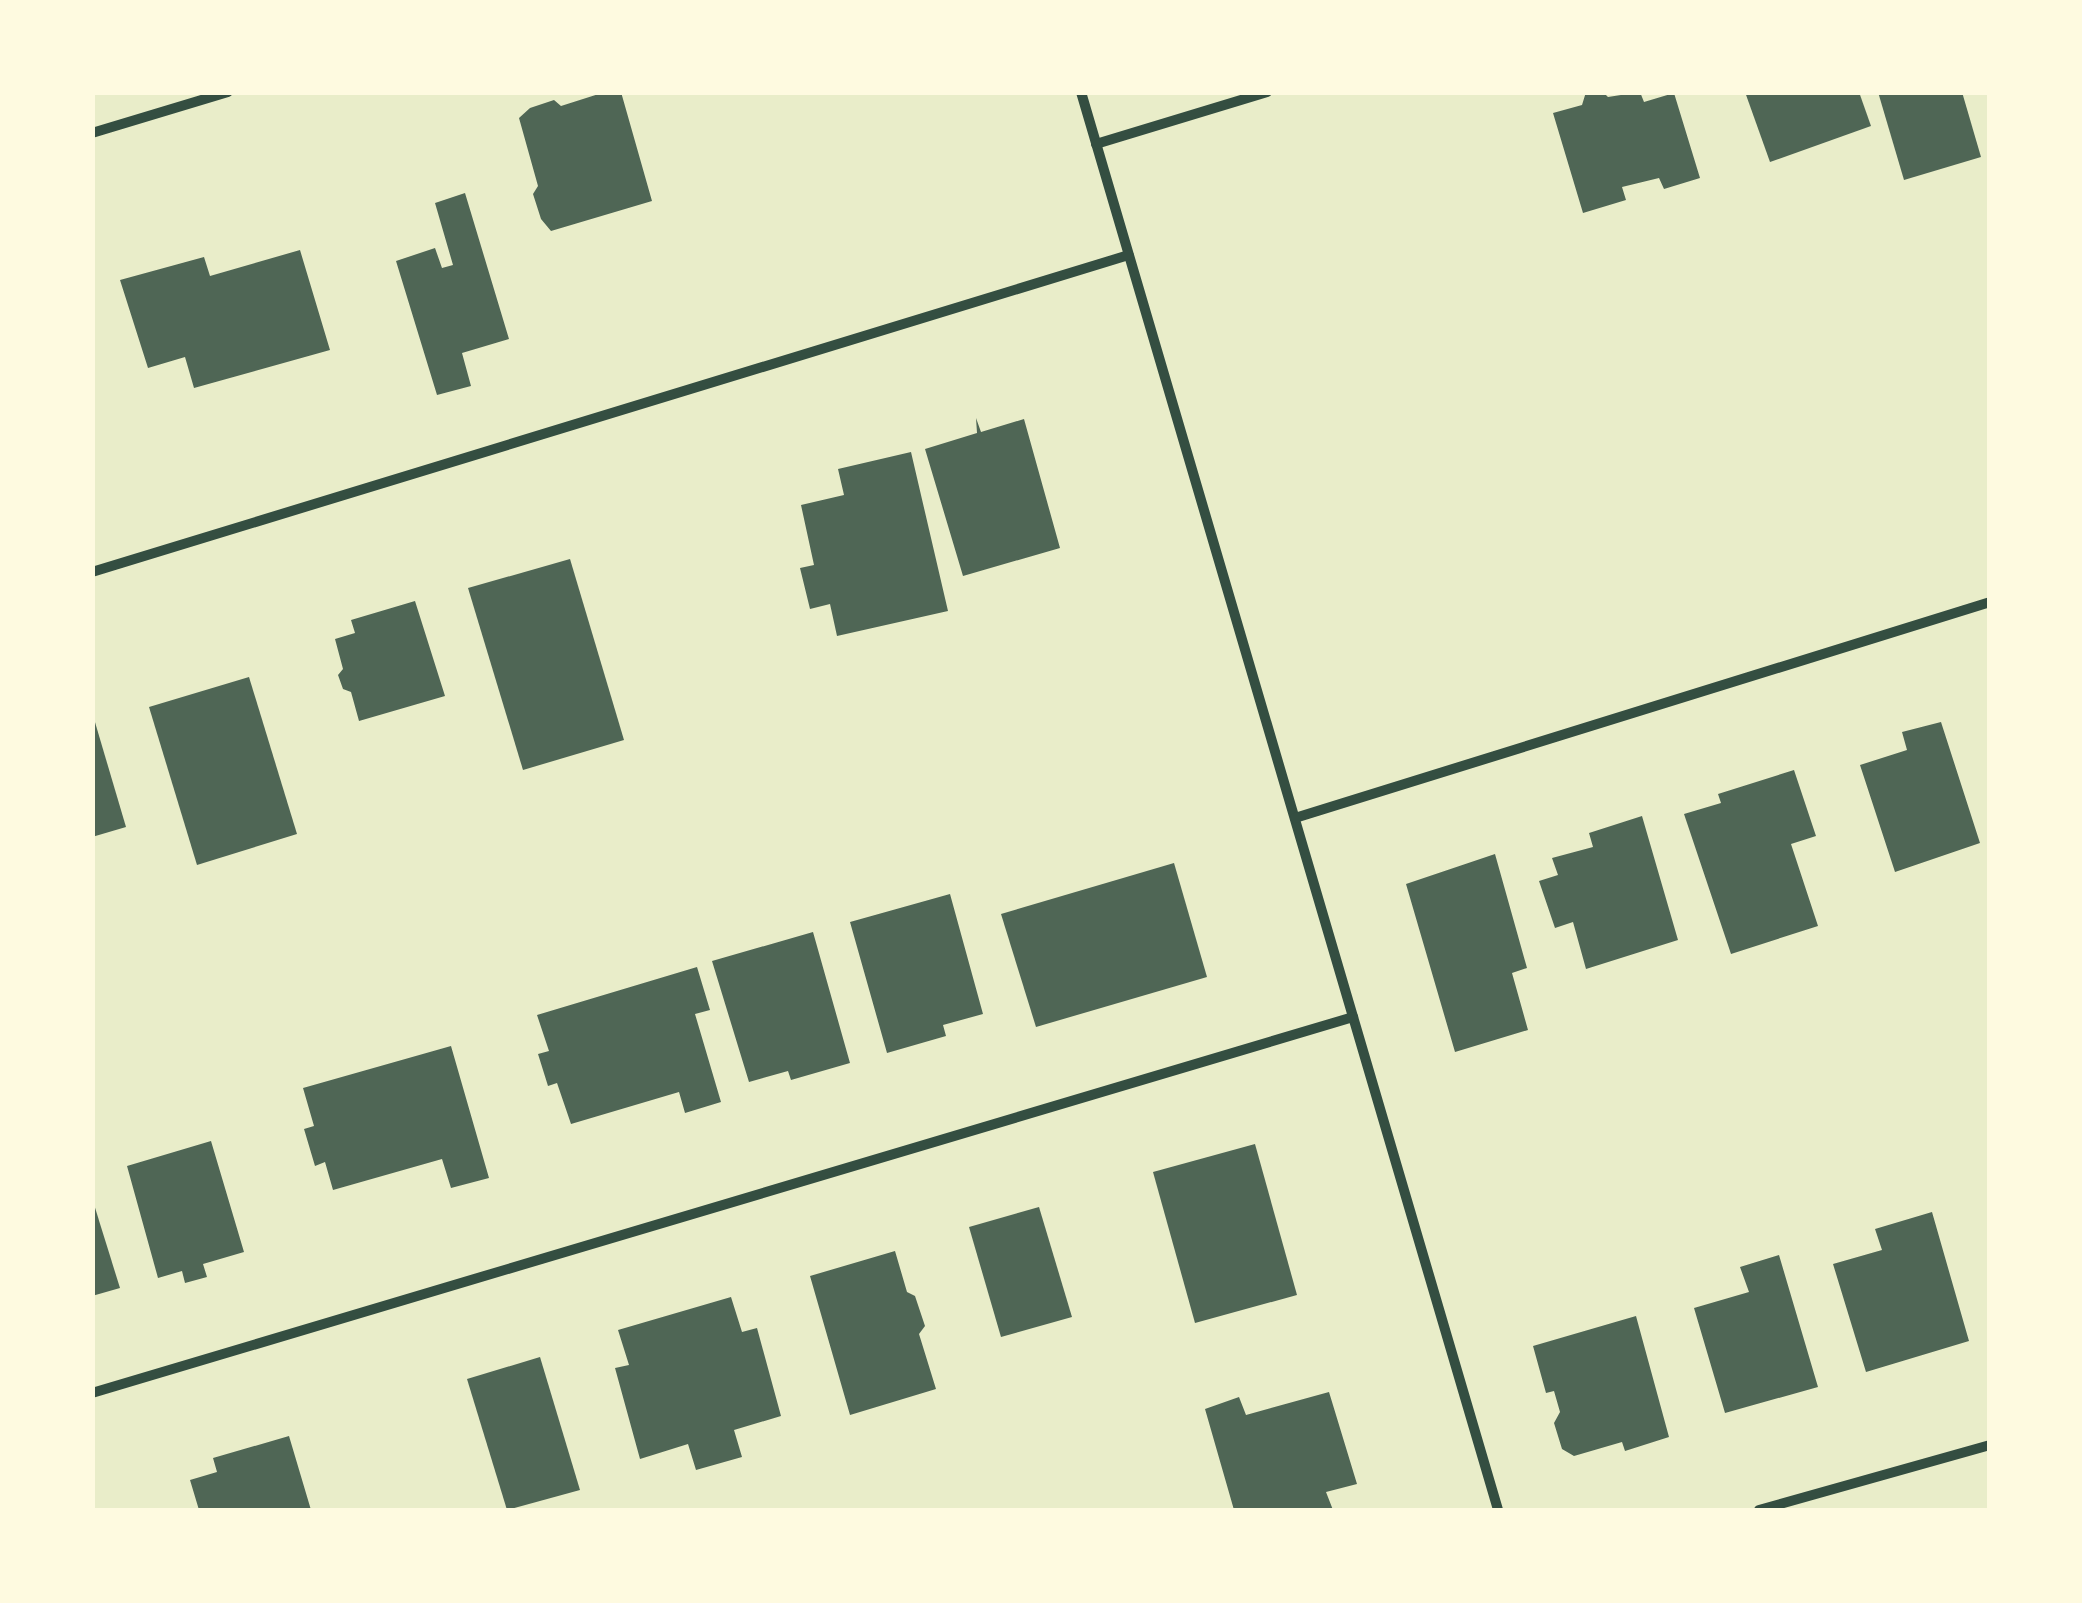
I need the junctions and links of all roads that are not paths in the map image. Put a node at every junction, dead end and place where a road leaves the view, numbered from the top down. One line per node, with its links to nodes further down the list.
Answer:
1 (228, 92): 4 (street)
2 (1081, 92): 5 (street)
3 (1267, 92): 5 (street)
4 (92, 133)
5 (1096, 144): 6 (street)
6 (1130, 255): 7 (street); 9 (street)
7 (92, 572)
8 (1990, 602): 9 (street)
9 (1295, 818): 10 (street)
10 (1353, 1017): 11 (street); 13 (street)
11 (92, 1394)
12 (1990, 1445): 14 (street)
13 (1498, 1510)
14 (1759, 1510)

